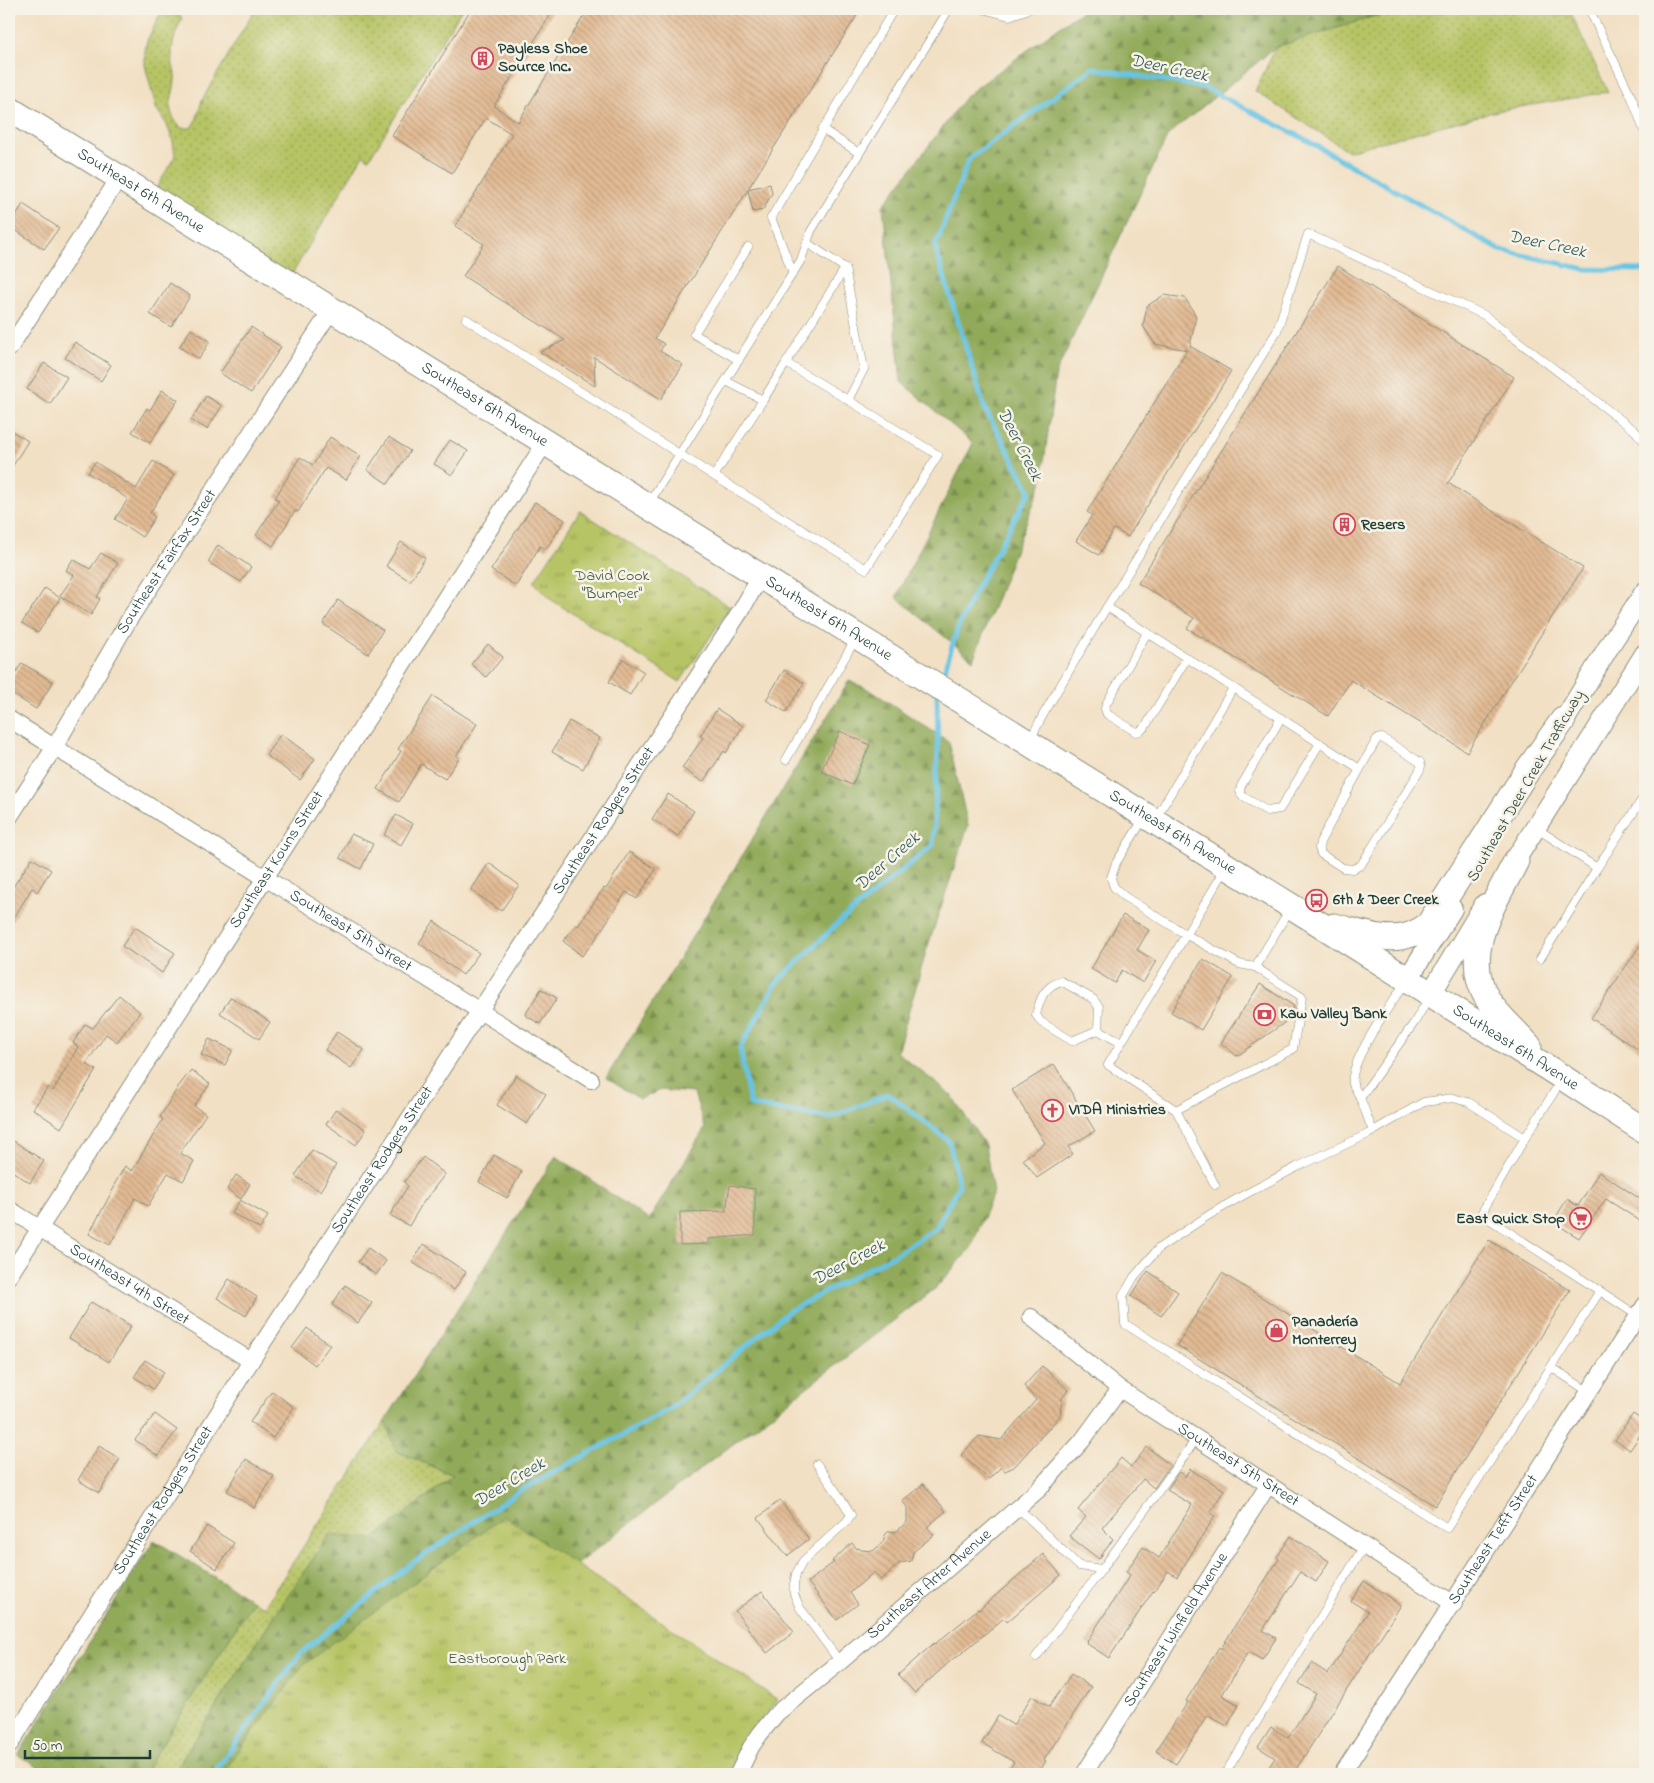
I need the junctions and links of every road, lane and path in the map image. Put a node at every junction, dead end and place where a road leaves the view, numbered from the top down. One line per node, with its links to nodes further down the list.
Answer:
1 (894, 9): 7 (lane)
2 (949, 9): 9 (lane)
3 (983, 9): 4 (lane)
4 (1029, 9)
5 (1589, 9): 8 (lane)
6 (9, 109): 10 (main road, Southeast 6th Avenue)
7 (822, 129): 9 (lane); 14 (lane)
8 (1645, 133)
9 (859, 153): 11 (lane)
10 (119, 178): 15 (main road, Southeast 6th Avenue); 17 (street)
11 (807, 244): 13 (lane); 14 (lane)
12 (748, 247): 18 (lane)
13 (845, 268): 19 (lane); 22 (lane)
14 (793, 273): 18 (lane)
15 (332, 309): 24 (main road, Southeast 6th Avenue); 41 (street, Southeast Fairfax Street)
16 (466, 319): 25 (lane)
17 (9, 349)
18 (739, 360): 20 (lane)
19 (786, 363): 21 (lane); 22 (lane)
20 (726, 381): 21 (lane); 25 (lane)
21 (763, 400): 26 (lane)
22 (848, 400): 26 (lane)
23 (1645, 442): 30 (lane)
24 (545, 443): 27 (main road, Southeast 6th Avenue); 51 (street, Southeast Kouns Street)
25 (680, 453): 26 (lane); 27 (lane)
26 (714, 476)
27 (647, 507): 28 (main road, Southeast 6th Avenue)
28 (760, 577): 32 (main road, Southeast 6th Avenue); 59 (street, Southeast Rodgers Street)
29 (1645, 592): 38 (street, Southeast Deer Creek Trafficway)
30 (1107, 607): 31 (lane); 40 (lane)
31 (1147, 633): 34 (lane); 34 (lane)
32 (857, 637): 40 (main road, Southeast 6th Avenue); 42 (lane)
33 (1645, 654): 47 (street, Southeast Deer Creek Trafficway)
34 (1187, 658): 35 (lane)
35 (1233, 688): 36 (lane); 46 (lane)
36 (1281, 718): 39 (lane); 39 (lane)
37 (9, 719): 41 (street, Southeast 5th Street)
38 (1563, 720): 53 (main road); 57 (street, Southeast Deer Creek Trafficway)
39 (1320, 743): 43 (lane)
40 (1028, 744): 46 (main road, Southeast 6th Avenue)
41 (54, 748): 45 (street, Southeast Fairfax Street); 51 (street, Southeast 5th Street)
42 (786, 760)
43 (1360, 769): 43 (lane)
44 (1645, 795): 50 (lane)
45 (9, 818)
46 (1149, 819): 49 (main road, Southeast 6th Avenue); 54 (lane)
47 (1536, 828): 48 (street, Southeast Deer Creek Trafficway); 50 (lane)
48 (1516, 860): 58 (street, Southeast Deer Creek Trafficway); 62 (main road)
49 (1227, 867): 52 (main road, Southeast 6th Avenue); 54 (lane)
50 (1597, 868): 55 (lane)
51 (264, 877): 59 (street, Southeast 5th Street); 71 (street, Southeast Kouns Street)
52 (1291, 907): 53 (main road, Southeast 6th Avenue); 56 (lane)
53 (1315, 921): 57 (main road, Southeast 6th Avenue)
54 (1187, 935): 56 (lane); 61 (lane)
55 (1540, 959)
56 (1255, 967): 65 (lane)
57 (1407, 980): 58 (main road, Southeast 6th Avenue); 64 (lane)
58 (1430, 995): 62 (main road, Southeast 6th Avenue); 64 (lane)
59 (480, 1010): 63 (street, Southeast 5th Street); 76 (street, Southeast Rodgers Street)
60 (1098, 1030): 60 (lane); 61 (lane)
61 (1121, 1043): 65 (lane)
62 (1557, 1073): 67 (main road, Southeast 6th Avenue); 68 (lane)
63 (591, 1080)
64 (1360, 1098): 66 (lane)
65 (1176, 1110): 69 (lane)
66 (1373, 1131): 68 (lane); 77 (lane)
67 (1645, 1131)
68 (1525, 1138): 73 (lane)
69 (1215, 1185)
70 (9, 1209): 71 (street, Southeast 4th Street)
71 (39, 1228): 72 (street, Southeast Kouns Street); 76 (street, Southeast 4th Street)
72 (9, 1276)
73 (1600, 1291): 74 (lane); 77 (lane)
74 (1642, 1310): 79 (street, Southeast Tefft Street)
75 (1031, 1317): 78 (street, Southeast 5th Street)
76 (251, 1361): 89 (street, Southeast Rodgers Street)
77 (1551, 1367): 79 (lane)
78 (1120, 1389): 80 (street, Southeast 5th Street); 83 (street, Southeast Arter Avenue)
79 (1589, 1392): 86 (street, Southeast Tefft Street)
80 (1197, 1438): 82 (street, Southeast 5th Street); 85 (lane)
81 (817, 1464): 88 (lane)
82 (1269, 1484): 84 (street, Southeast 5th Street); 91 (street, Southeast Winfield Avenue)
83 (1017, 1507): 85 (lane); 88 (street, Southeast Arter Avenue)
84 (1364, 1546): 86 (street, Southeast 5th Street); 92 (lane)
85 (1102, 1569): 87 (lane)
86 (1454, 1604): 93 (street, Southeast Tefft Street)
87 (1036, 1657)
88 (840, 1662): 90 (street, Southeast Arter Avenue)
89 (9, 1746)
90 (738, 1774)
91 (1084, 1774)
92 (1225, 1774)
93 (1342, 1774)

